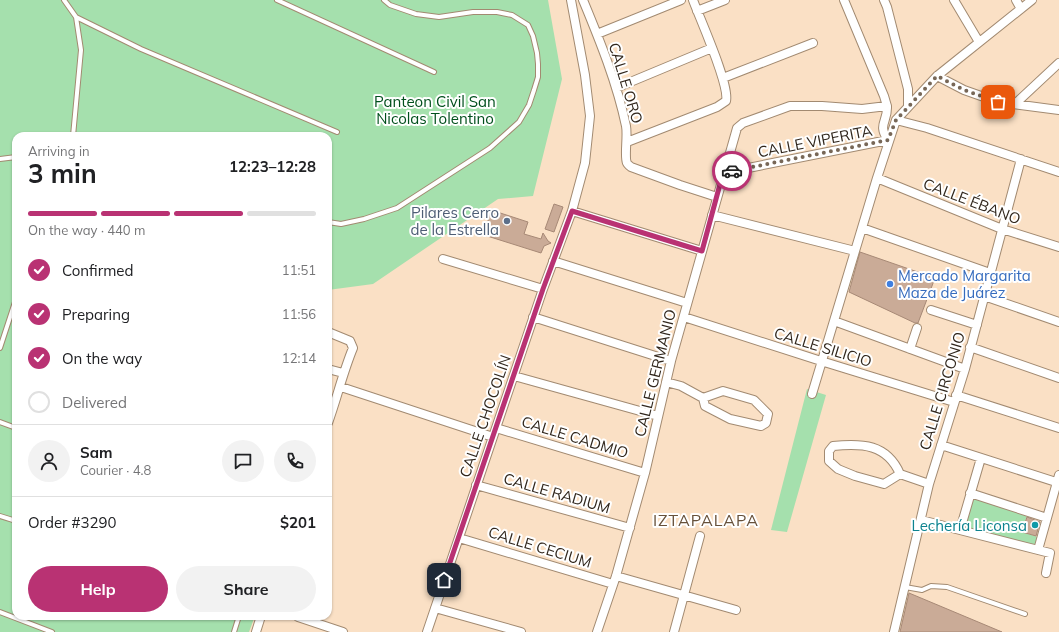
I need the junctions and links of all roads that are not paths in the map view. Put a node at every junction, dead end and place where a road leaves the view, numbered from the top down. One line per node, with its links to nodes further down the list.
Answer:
1 (64, 0): 16 (lane)
2 (276, 0): 22 (lane)
3 (384, 0): 44 (lane)
4 (571, 0): 42 (street, CALLE CHOCOLÍN)
5 (583, 0): 17 (street, CALLE ORO)
6 (681, 0): 17 (street)
7 (693, 0): 15 (street)
8 (725, 0): 15 (street)
9 (844, 0): 27 (street)
10 (884, 0): 28 (street)
11 (954, 0): 18 (street)
12 (1016, 0): 14 (street)
13 (1032, 0): 14 (street)
14 (1021, 9): 18 (street)
15 (697, 11): 20 (street)
16 (76, 17): 31 (lane); 32 (lane)
17 (597, 34): 25 (street, CALLE ORO)
18 (979, 42): 23 (street)
19 (812, 43): 24 (street)
20 (712, 48): 24 (street); 25 (street)
21 (1059, 63): 26 (street)
22 (434, 72)
23 (937, 76): 26 (street); 28 (street)
24 (723, 78): 34 (street)
25 (616, 88): 34 (street, CALLE ORO)
26 (1015, 104): 29 (street)
27 (887, 106): 33 (street); 39 (street, CALLE GERMANIO)
28 (908, 106): 30 (street)
29 (1059, 110)
30 (896, 120): 33 (street); 37 (street)
31 (73, 132)
32 (337, 132)
33 (888, 140): 39 (street, CALLE VIPERITA); 40 (street)
34 (627, 142): 41 (street, CALLE ORO)
35 (12, 158): 36 (lane)
36 (0, 159)
37 (1021, 159): 38 (street); 46 (street, CALLE CIRCONIO)
38 (1059, 172)
39 (723, 173): 41 (street, CALLE GERMANIO)
40 (877, 178): 45 (street); 46 (street, CALLE ÉBANO)
41 (717, 197): 43 (street, CALLE GERMANIO)
42 (572, 211): 48 (street); 51 (street, CALLE CHOCOLÍN)
43 (712, 214): 48 (street, CALLE GERMANIO); 49 (street)
44 (332, 223)
45 (862, 228): 49 (street); 52 (street)
46 (1002, 229): 47 (street, CALLE ÉBANO); 52 (street, CALLE CIRCONIO)
47 (1059, 247)
48 (702, 251): 55 (street, CALLE GERMANIO)
49 (855, 251): 61 (street)
50 (443, 259): 53 (street)
51 (553, 261): 53 (street, CALLE CHOCOLÍN); 55 (street)
52 (990, 273): 54 (street, CALLE CIRCONIO)
53 (543, 289): 60 (street, CALLE CHOCOLÍN)
54 (984, 296): 62 (street); 63 (street, CALLE CIRCONIO)
55 (687, 303): 59 (street, CALLE GERMANIO)
56 (931, 310): 63 (street)
57 (12, 312): 58 (lane)
58 (11, 315): 67 (lane)
59 (684, 317): 69 (street, CALLE GERMANIO); 70 (street, CALLE SILICIO)
60 (533, 318): 69 (street); 74 (street, CALLE CHOCOLÍN)
61 (834, 321): 68 (street); 70 (street)
62 (1059, 322)
63 (977, 325): 66 (street, CALLE CIRCONIO)
64 (917, 328): 68 (street)
65 (332, 334): 73 (street)
66 (970, 347): 71 (street, CALLE CIRCONIO); 75 (street)
67 (0, 348)
68 (910, 349): 71 (street)
69 (671, 361): 76 (street, CALLE GERMANIO)
70 (821, 361): 78 (street); 80 (street, CALLE SILICIO)
71 (965, 369): 80 (street, CALLE CIRCONIO)
72 (332, 370): 73 (street)
73 (343, 373): 77 (street)
74 (514, 376): 82 (street); 85 (street, CALLE CHOCOLÍN)
75 (1059, 378)
76 (666, 382): 79 (street); 82 (street, CALLE GERMANIO)
77 (341, 387): 81 (street); 87 (street)
78 (812, 394)
79 (703, 398): 79 (street)
80 (955, 398): 86 (street, CALLE SILICIO); 88 (street, CALLE CIRCONIO)
81 (332, 412)
82 (658, 416): 90 (street, CALLE GERMANIO)
83 (0, 422): 84 (lane)
84 (12, 426)
85 (496, 428): 87 (street, CALLE CHOCOLÍN); 90 (street, CALLE CADMIO)
86 (1059, 428)
87 (493, 438): 94 (street, CALLE CHOCOLÍN)
88 (941, 445): 89 (street); 93 (street, CALLE CIRCONIO)
89 (981, 458): 92 (street); 95 (street)
90 (645, 473): 100 (street, CALLE GERMANIO)
91 (900, 474): 91 (street); 93 (street)
92 (1058, 480): 97 (street)
93 (929, 484): 99 (street, CALLE CIRCONIO)
94 (476, 485): 100 (street, CALLE RADIUM); 103 (street, CALLE CHOCOLÍN)
95 (970, 493): 97 (street); 101 (street)
96 (0, 516): 98 (lane)
97 (1047, 518): 104 (street)
98 (12, 520)
99 (921, 520): 101 (street); 107 (street, CALLE CIRCONIO)
100 (630, 528): 106 (street, CALLE GERMANIO)
101 (960, 530): 104 (street)
102 (700, 536): 108 (street)
103 (459, 538): 106 (street, CALLE CECIUM); 109 (street, CALLE CHOCOLÍN)
104 (1038, 550): 105 (street)
105 (1046, 572)
106 (614, 580): 108 (street, CALLE CECIUM); 124 (street, CALLE GERMANIO)
107 (905, 587): 112 (lane); 126 (street, CALLE CIRCONIO)
108 (684, 596): 110 (street, CALLE CECIUM); 125 (street)
109 (435, 608): 122 (street, CALLE CHOCOLÍN); 123 (street)
110 (736, 610)
111 (0, 612): 113 (lane)
112 (1025, 614)
113 (12, 617)
114 (21, 620): 118 (lane)
115 (238, 620): 119 (lane)
116 (260, 620): 120 (street)
117 (307, 620): 121 (street)
118 (52, 632)
119 (234, 632)
120 (256, 632)
121 (343, 632)
122 (427, 632)
123 (521, 632)
124 (597, 632)
125 (674, 632)
126 (894, 632)

